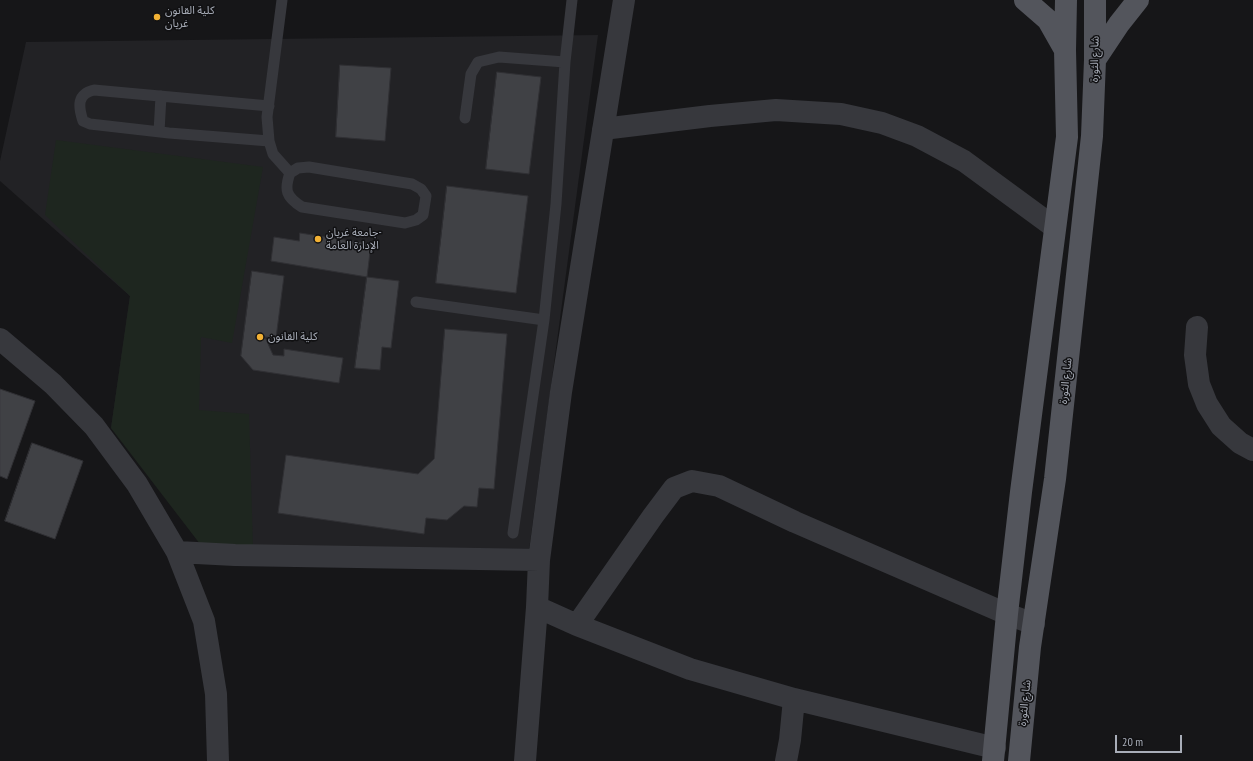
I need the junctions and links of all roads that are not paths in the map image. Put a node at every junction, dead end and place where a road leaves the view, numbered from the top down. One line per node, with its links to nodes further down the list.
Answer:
1 (282, 0): 12 (lane)
2 (572, 0): 10 (lane)
3 (624, 0): 14 (street)
4 (1025, 0): 8 (main road)
5 (1066, 0): 8 (main road)
6 (1095, 0): 9 (main road, شارع الثورة)
7 (1138, 0): 9 (main road)
8 (1065, 50): 18 (main road)
9 (1095, 60): 29 (main road, شارع الثورة)
10 (566, 62): 13 (lane); 20 (lane)
11 (161, 96): 12 (lane); 15 (lane); 15 (lane)
12 (269, 106): 16 (lane)
13 (465, 118)
14 (603, 129): 18 (street); 26 (street)
15 (159, 132): 16 (lane)
16 (269, 141): 17 (lane)
17 (290, 173): 17 (lane)
18 (1054, 228): 28 (main road)
19 (416, 302): 20 (lane)
20 (544, 320): 24 (lane)
21 (1197, 327): 23 (street)
22 (0, 339): 25 (street)
23 (1253, 450)
24 (513, 534)
25 (177, 552): 26 (street); 33 (street)
26 (539, 560): 27 (street)
27 (537, 608): 30 (street); 34 (street)
28 (1007, 614): 29 (street); 30 (street); 32 (main road)
29 (1034, 624): 36 (main road, شارع الثورة)
30 (577, 625): 31 (street)
31 (794, 699): 32 (street); 35 (street)
32 (994, 754)
33 (218, 761)
34 (525, 761)
35 (786, 761)
36 (1019, 761)

